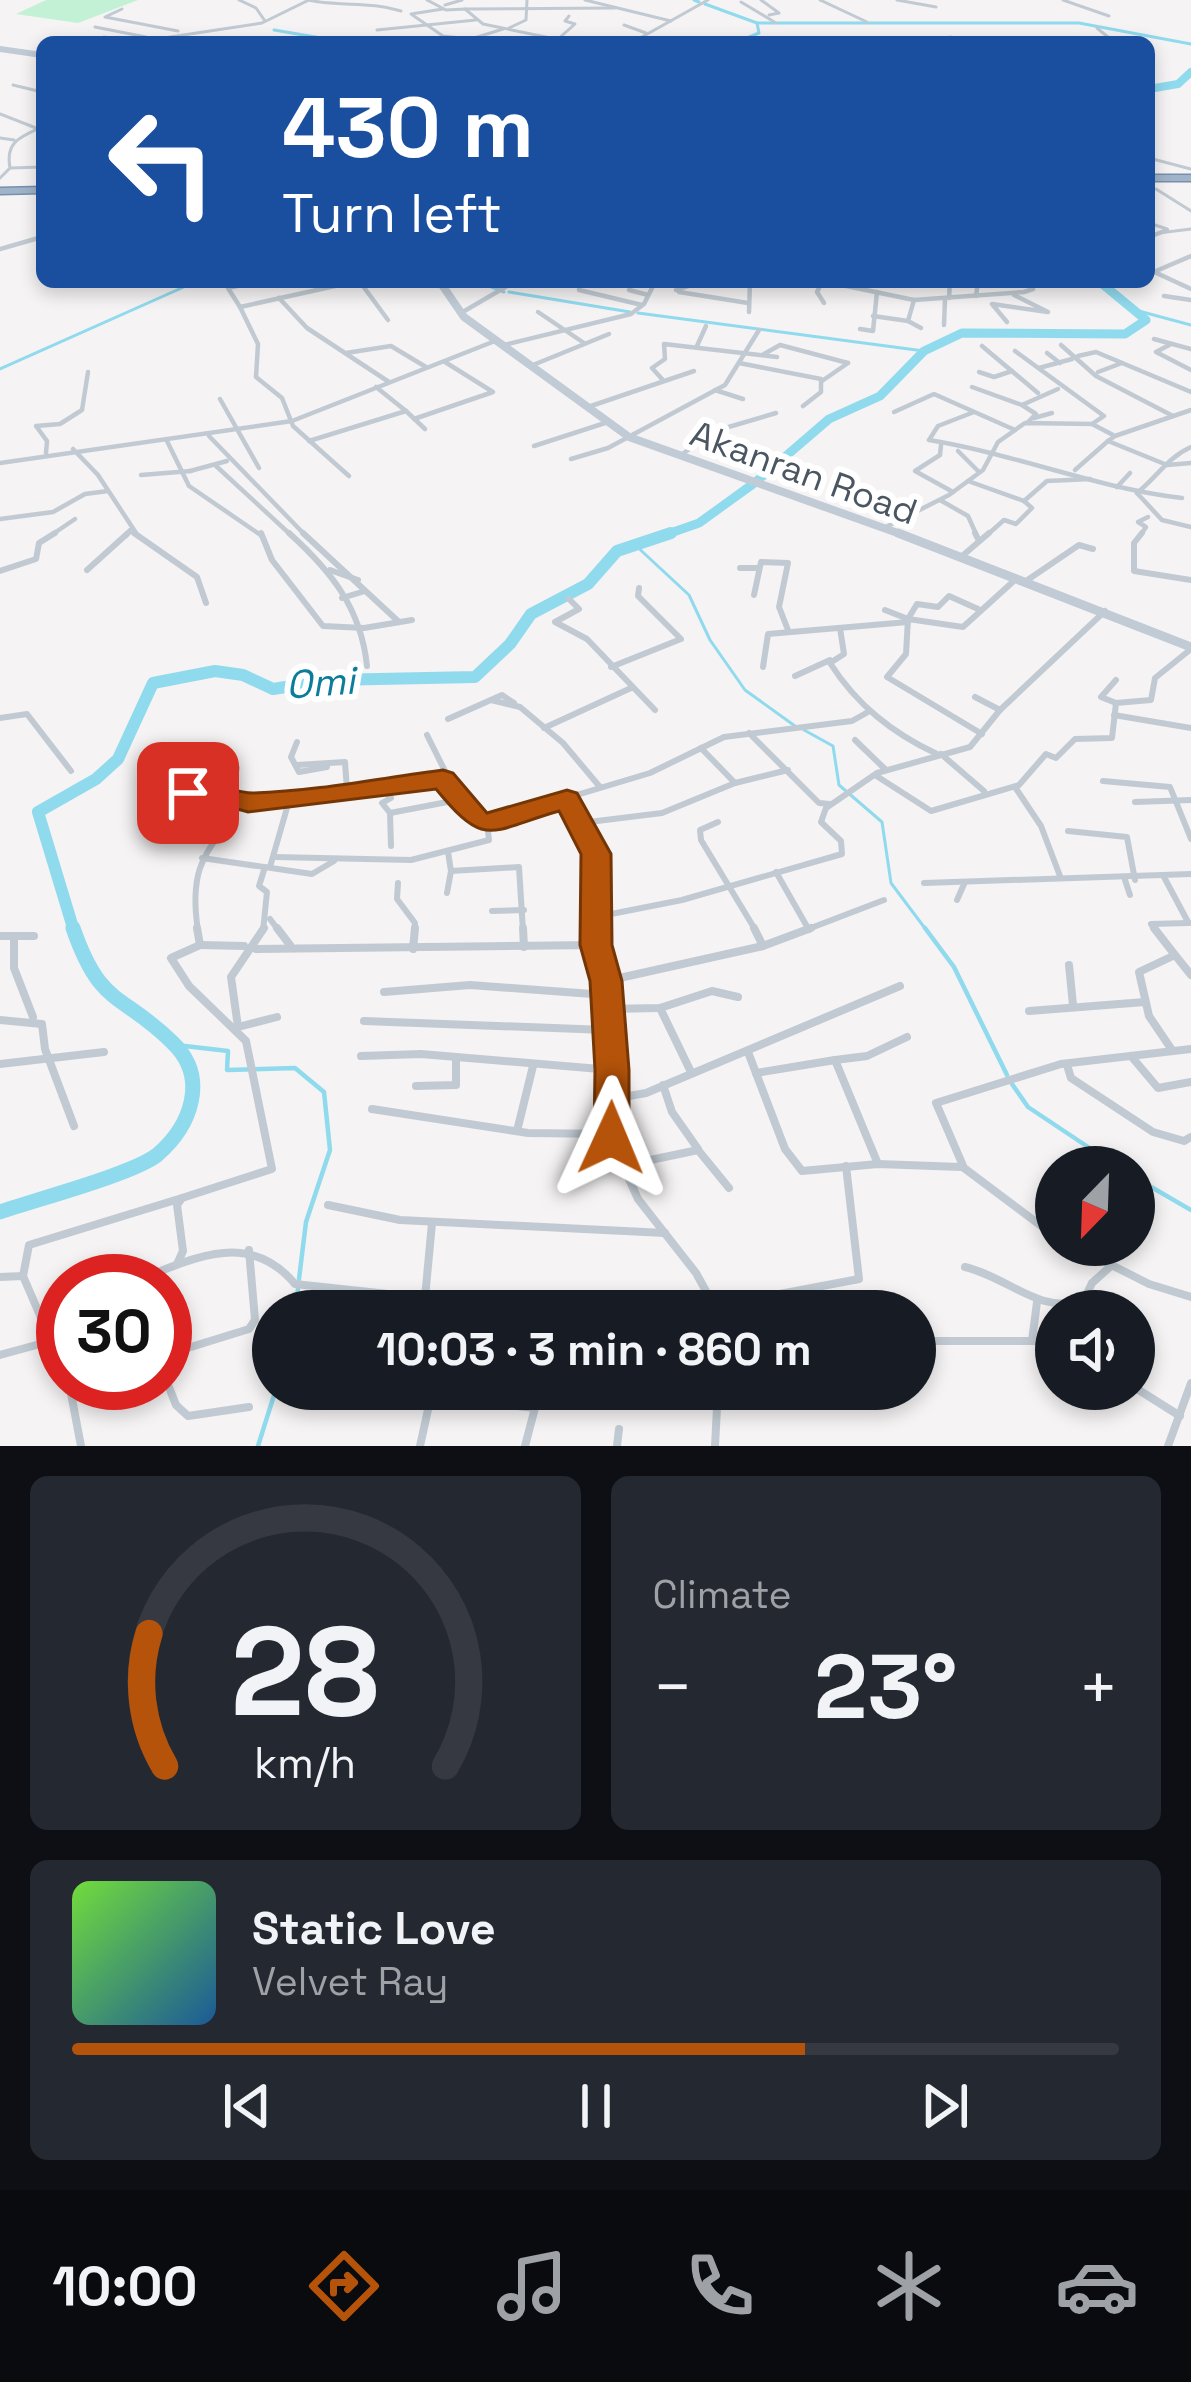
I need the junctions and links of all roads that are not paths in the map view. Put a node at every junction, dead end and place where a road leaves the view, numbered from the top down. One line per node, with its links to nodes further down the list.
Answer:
1 (239, 0): 27 (street)
2 (309, 0): 12 (street); 27 (street)
3 (427, 0): 17 (street)
4 (462, 0): 17 (street)
5 (585, 0): 13 (street)
6 (708, 0): 28 (street)
7 (761, 0): 24 (street)
8 (836, 0): 11 (street)
9 (897, 0): 19 (street)
10 (1063, 0): 25 (street)
11 (822, 1): 29 (street)
12 (383, 2): 22 (street)
13 (605, 2): 18 (street)
14 (741, 2): 24 (street)
15 (495, 3): 16 (street); 21 (street)
16 (526, 3): 18 (street); 35 (street)
17 (444, 7): 21 (street); 30 (street)
18 (616, 8): 28 (street)
19 (936, 8)
20 (122, 9): 38 (street)
21 (465, 9): 26 (street)
22 (400, 11)
23 (569, 16): 46 (street)
24 (765, 16): 31 (street)
25 (1109, 16)
26 (476, 20): 30 (street); 35 (street)
27 (265, 21): 37 (street)
28 (671, 21): 39 (street)
29 (867, 22)
30 (426, 23): 36 (street); 43 (street)
31 (776, 23)
32 (624, 25): 39 (street)
33 (94, 27): 40 (street)
34 (1097, 28): 48 (street)
35 (504, 29): 44 (street); 45 (street)
36 (377, 30)
37 (197, 31): 38 (street); 42 (street)
38 (181, 33): 41 (street)
39 (646, 33): 47 (street)
40 (141, 36)
41 (163, 36)
42 (197, 36)
43 (444, 36)
44 (482, 36)
45 (538, 36)
46 (561, 36)
47 (642, 36)
48 (1107, 36)
49 (0, 49): 50 (main road)
50 (36, 54)
51 (13, 85): 52 (street)
52 (36, 91)
53 (0, 114): 54 (street)
54 (36, 127)
55 (36, 129): 57 (street)
56 (0, 138): 57 (street)
57 (14, 140): 60 (street)
58 (1155, 160): 61 (street)
59 (36, 167): 60 (street)
60 (10, 168): 63 (street)
61 (1191, 173): 62 (highway)
62 (1155, 177)
63 (0, 178)
64 (1156, 189): 67 (street)
65 (36, 190): 66 (highway)
66 (0, 191)
67 (1191, 211)
68 (1155, 225): 70 (street)
69 (1191, 229): 70 (street)
70 (1167, 230): 71 (street)
71 (1155, 235)
72 (36, 240): 73 (street)
73 (0, 249)
74 (1191, 256): 75 (street)
75 (1155, 268)
76 (1155, 273): 93 (street)
77 (228, 288): 106 (street)
78 (325, 288): 99 (street)
79 (358, 288): 111 (street)
80 (444, 288): 109 (main road, Akanran Road)
81 (504, 288): 109 (street)
82 (580, 288): 105 (street)
83 (634, 288): 96 (street)
84 (652, 288): 96 (street)
85 (681, 288): 103 (street)
86 (749, 288): 103 (street)
87 (820, 288): 104 (street)
88 (855, 288): 94 (street)
89 (877, 288): 94 (street)
90 (949, 288): 100 (street)
91 (977, 288): 97 (street)
92 (1033, 288): 95 (street)
93 (1191, 289)
94 (876, 292): 101 (street); 110 (street)
95 (1011, 293): 97 (street); 113 (street)
96 (649, 295): 105 (street)
97 (976, 296): 100 (street)
98 (1164, 296): 102 (street)
99 (279, 298): 106 (street); 131 (street)
100 (947, 299): 101 (street); 114 (street)
101 (914, 300): 112 (street)
102 (1191, 300)
103 (748, 303): 108 (street)
104 (824, 303)
105 (643, 305): 119 (street)
106 (240, 307): 174 (street)
107 (538, 312): 119 (street)
108 (748, 312)
109 (461, 313): 123 (main road, Akanran Road)
110 (873, 316): 112 (street); 118 (street)
111 (388, 320)
112 (908, 321): 116 (street)
113 (1007, 322)
114 (944, 325)
115 (706, 326): 126 (street)
116 (921, 328)
117 (758, 329): 130 (street)
118 (860, 329)
119 (562, 330): 122 (street); 123 (street)
120 (609, 334): 122 (street)
121 (1154, 339): 124 (street)
122 (584, 343): 142 (street)
123 (498, 344): 137 (street); 142 (main road, Akanran Road)
124 (1171, 344): 128 (street); 145 (street)
125 (1061, 345): 136 (street)
126 (697, 346): 130 (street); 151 (street)
127 (982, 346): 139 (street)
128 (1191, 349)
129 (1015, 351): 135 (street)
130 (743, 352): 133 (street); 138 (street)
131 (346, 353): 143 (street); 153 (street)
132 (1047, 353): 140 (street)
133 (764, 354): 134 (street); 152 (street)
134 (777, 358)
135 (1024, 358): 139 (street); 144 (street)
136 (1075, 358): 140 (street); 141 (street); 150 (street)
137 (445, 362): 143 (street); 173 (street)
138 (739, 363): 152 (street); 157 (street)
139 (1003, 363): 147 (street)
140 (1060, 363): 144 (street)
141 (1122, 363): 150 (street); 158 (street)
142 (530, 367): 164 (main road, Akanran Road)
143 (428, 368): 153 (street)
144 (1039, 368): 156 (street)
145 (1190, 368)
146 (694, 371): 151 (street)
147 (1012, 371): 149 (street); 159 (street)
148 (88, 372): 192 (street)
149 (979, 372)
150 (1099, 372): 171 (street)
151 (662, 380): 164 (street)
152 (822, 381): 163 (street)
153 (389, 382): 154 (street)
154 (376, 387): 166 (street); 174 (street)
155 (972, 387): 162 (street)
156 (1060, 388): 159 (street); 177 (street)
157 (715, 390): 161 (street); 182 (street)
158 (1191, 392)
159 (1038, 393): 162 (street)
160 (220, 399): 180 (street)
161 (743, 399)
162 (1022, 405): 172 (street)
163 (803, 406)
164 (584, 408): 175 (main road, Akanran Road)
165 (1191, 410): 171 (street)
166 (406, 411): 173 (street); 185 (street)
167 (894, 412): 168 (street)
168 (974, 412): 179 (street); 186 (street)
169 (1052, 412): 172 (street)
170 (776, 413): 193 (street)
171 (1173, 416): 183 (street)
172 (1034, 418): 176 (street)
173 (414, 419): 178 (street)
174 (292, 421): 180 (street); 185 (street)
175 (605, 422): 182 (main road, Akanran Road); 187 (street)
176 (1025, 423): 177 (street); 179 (street)
177 (1092, 424): 183 (street)
178 (425, 429)
179 (1015, 430): 191 (street)
180 (238, 432): 181 (street); 200 (street)
181 (209, 436): 184 (street); 195 (street)
182 (629, 437): 193 (main road, Akanran Road); 194 (street)
183 (1112, 439): 199 (street); 201 (street)
184 (167, 441): 190 (street); 202 (street)
185 (309, 441): 206 (street)
186 (941, 445): 188 (street); 211 (street)
187 (534, 446)
188 (953, 447): 191 (street); 203 (street)
189 (1191, 447): 199 (street)
190 (73, 449): 192 (street); 210 (street)
191 (995, 451): 201 (street); 203 (street)
192 (46, 453): 196 (street)
193 (678, 456): 220 (main road, Akanran Road)
194 (571, 459)
195 (227, 461): 198 (street); 232 (street)
196 (0, 463)
197 (1191, 463): 199 (street)
198 (215, 465): 202 (street); 228 (street)
199 (1167, 465): 212 (street)
200 (259, 468)
201 (1075, 471): 207 (street)
202 (181, 472): 205 (street); 245 (street)
203 (980, 472): 208 (street)
204 (1130, 473): 209 (street)
205 (141, 475)
206 (349, 476)
207 (1095, 478): 209 (street); 215 (street)
208 (968, 481): 211 (street); 215 (street)
209 (1117, 487): 212 (street)
210 (108, 491): 217 (street); 221 (street)
211 (953, 492): 214 (street)
212 (1138, 493): 213 (street); 219 (street)
213 (1182, 498)
214 (940, 500): 220 (street); 222 (street)
215 (1024, 501): 222 (street)
216 (1148, 517): 231 (street)
217 (0, 519)
218 (75, 519): 229 (street)
219 (1191, 527)
220 (884, 528): 224 (main road, Akanran Road)
221 (130, 530): 227 (street); 238 (street)
222 (979, 539): 224 (street)
223 (1093, 549): 230 (street)
224 (961, 557): 230 (main road, Akanran Road)
225 (740, 568): 226 (street)
226 (757, 568): 235 (street); 247 (street)
227 (87, 570)
228 (330, 570): 232 (street); 236 (street)
229 (0, 571)
230 (1022, 580): 239 (street); 241 (main road, Akanran Road)
231 (1191, 580)
232 (361, 581): 234 (street)
233 (639, 588): 251 (street)
234 (365, 591): 236 (street); 244 (street)
235 (754, 595)
236 (342, 598): 245 (street)
237 (569, 599): 251 (street)
238 (206, 603)
239 (978, 609): 243 (street); 243 (street)
240 (885, 610): 243 (street)
241 (1105, 611): 248 (main road, Akanran Road); 259 (street)
242 (412, 620): 244 (street)
243 (908, 621): 246 (street); 267 (street)
244 (399, 622): 245 (street)
245 (364, 628): 250 (street)
246 (840, 628): 247 (street); 249 (street)
247 (788, 630): 252 (street)
248 (1191, 648): 257 (street)
249 (830, 660): 253 (street); 260 (street)
250 (367, 666)
251 (611, 667): 255 (street)
252 (763, 667)
253 (794, 676)
254 (1116, 680): 257 (street)
255 (631, 688): 258 (street); 264 (street)
256 (975, 697): 259 (street)
257 (1117, 703): 261 (street)
258 (656, 710)
259 (1000, 710): 267 (street)
260 (868, 712): 266 (street); 272 (street)
261 (1114, 715): 265 (street); 289 (street)
262 (0, 718): 279 (street)
263 (448, 719): 264 (street)
264 (544, 728): 288 (street)
265 (1191, 728)
266 (749, 733): 271 (street); 277 (street)
267 (982, 734): 272 (street)
268 (428, 735): 282 (street)
269 (855, 740): 278 (street)
270 (297, 742): 274 (street)
271 (701, 748): 285 (street); 288 (street)
272 (939, 754): 278 (street); 293 (street)
273 (225, 762): 284 (street)
274 (297, 765): 280 (street); 291 (street)
275 (328, 767): 280 (street)
276 (237, 768): 284 (street)
277 (788, 770): 285 (street); 304 (street)
278 (886, 770): 281 (street)
279 (71, 771)
280 (306, 771): 294 (street)
281 (874, 775): 293 (street); 304 (street)
282 (443, 779): 286 (street); 299 (street)
283 (1102, 781): 300 (street)
284 (233, 782): 296 (street)
285 (735, 783): 308 (street)
286 (377, 784): 291 (street); 305 (street)
287 (192, 785): 290 (street); 292 (street); 295 (street)
288 (600, 787): 298 (street)
289 (1015, 787): 293 (street); 321 (street)
290 (145, 789)
291 (347, 790): 294 (street)
292 (203, 791): 295 (street); 296 (street)
293 (984, 791)
294 (306, 792): 297 (street)
295 (182, 796): 311 (street)
296 (229, 796): 302 (street)
297 (290, 799): 302 (street); 314 (street)
298 (567, 799): 306 (street); 308 (street)
299 (463, 800): 305 (street); 306 (street)
300 (1174, 800): 301 (street); 303 (street); 310 (street)
301 (1191, 800)
302 (242, 802): 311 (street)
303 (1135, 802)
304 (834, 804): 319 (street)
305 (390, 813): 312 (street)
306 (487, 822): 313 (street)
307 (718, 822): 327 (street)
308 (581, 823): 334 (street)
309 (1067, 831): 323 (street)
310 (1191, 838)
311 (216, 840): 315 (street)
312 (391, 846)
313 (448, 851): 316 (street); 318 (street)
314 (274, 856): 316 (street); 317 (street)
315 (202, 858): 317 (street); 341 (street)
316 (334, 861): 317 (street)
317 (268, 867): 335 (street)
318 (451, 871): 328 (street); 332 (street)
319 (776, 872): 327 (street); 337 (street)
320 (1191, 874): 322 (street)
321 (1060, 876): 323 (street); 324 (street)
322 (1164, 878): 323 (street); 336 (street)
323 (1130, 880): 329 (street)
324 (965, 882): 326 (street); 331 (street)
325 (398, 883): 348 (street)
326 (924, 883)
327 (728, 885): 334 (street); 345 (street)
328 (447, 893)
329 (1130, 895)
330 (884, 900): 337 (street)
331 (957, 900)
332 (524, 910): 333 (street); 346 (street)
333 (492, 911)
334 (596, 916): 342 (street)
335 (270, 919): 344 (street); 347 (street)
336 (1190, 923): 349 (street)
337 (809, 929): 345 (street)
338 (0, 936): 339 (street)
339 (14, 936): 340 (street); 363 (street)
340 (34, 936)
341 (200, 945): 343 (street); 366 (street)
342 (596, 945): 346 (street); 352 (street)
343 (244, 946)
344 (291, 946): 347 (street); 348 (street)
345 (763, 946): 352 (street)
346 (524, 947): 348 (street)
347 (256, 949): 366 (street)
348 (413, 949)
349 (1175, 955): 351 (street); 357 (street)
350 (1069, 965): 358 (street)
351 (1191, 976)
352 (606, 981): 355 (street)
353 (900, 986): 372 (street)
354 (384, 992): 355 (street)
355 (606, 994): 360 (street)
356 (738, 997): 359 (street)
357 (1145, 1002): 358 (street); 370 (street)
358 (1073, 1005): 361 (street)
359 (660, 1008): 360 (street); 382 (street)
360 (606, 1009): 367 (street)
361 (1029, 1011)
362 (278, 1017): 366 (street)
363 (33, 1019): 364 (street); 377 (street)
364 (0, 1020)
365 (364, 1021): 367 (street)
366 (238, 1028): 399 (street)
367 (608, 1030): 381 (street)
368 (907, 1037): 376 (street)
369 (1191, 1049): 370 (street)
370 (1172, 1050): 375 (street)
371 (104, 1052): 377 (street)
372 (748, 1052): 382 (street); 383 (street)
373 (361, 1056): 374 (street)
374 (457, 1056): 380 (street); 385 (street)
375 (1131, 1056): 379 (street); 384 (street)
376 (836, 1060): 383 (street); 394 (street)
377 (51, 1061): 378 (street); 389 (street)
378 (0, 1064)
379 (1067, 1065): 392 (street); 395 (street)
380 (533, 1066): 381 (street); 390 (street)
381 (612, 1070): 387 (street)
382 (690, 1070): 386 (street)
383 (756, 1073): 397 (street)
384 (1191, 1082)
385 (416, 1085)
386 (663, 1085): 387 (street); 393 (street)
387 (611, 1099): 391 (street)
388 (372, 1109): 390 (street)
389 (74, 1126)
390 (518, 1131): 391 (street)
391 (611, 1134): 396 (street)
392 (1191, 1137)
393 (698, 1150): 396 (street); 398 (street)
394 (878, 1164): 395 (street); 397 (street)
395 (958, 1165): 401 (street)
396 (622, 1166): 403 (street)
397 (846, 1166): 415 (street)
398 (729, 1188)
399 (179, 1200): 405 (street); 411 (street)
400 (328, 1205): 402 (street)
401 (1035, 1222)
402 (432, 1223): 403 (street); 413 (street)
403 (665, 1233): 414 (street)
404 (249, 1250): 406 (street); 412 (street); 425 (street)
405 (181, 1254)
406 (192, 1261)
407 (1111, 1266): 416 (street)
408 (1114, 1266): 417 (street)
409 (964, 1267): 418 (street)
410 (0, 1276): 411 (street)
411 (23, 1276): 419 (street)
412 (356, 1290)
413 (426, 1290)
414 (704, 1290)
415 (807, 1290)
416 (1088, 1290)
417 (1191, 1297)
418 (1035, 1300)
419 (36, 1306)
420 (1035, 1317): 422 (street)
421 (936, 1341): 422 (street)
422 (1032, 1341): 423 (street)
423 (1035, 1341)
424 (36, 1345): 426 (street)
425 (192, 1347)
426 (0, 1355)
427 (1191, 1383): 435 (street)
428 (1155, 1400): 435 (street)
429 (249, 1407): 431 (street)
430 (74, 1410): 438 (street)
431 (181, 1410)
432 (428, 1410): 439 (street)
433 (534, 1410): 440 (street)
434 (717, 1410): 442 (street)
435 (1180, 1416): 437 (street)
436 (619, 1429): 441 (street)
437 (1173, 1443)
438 (81, 1446)
439 (420, 1446)
440 (525, 1446)
441 (617, 1446)
442 (716, 1446)

